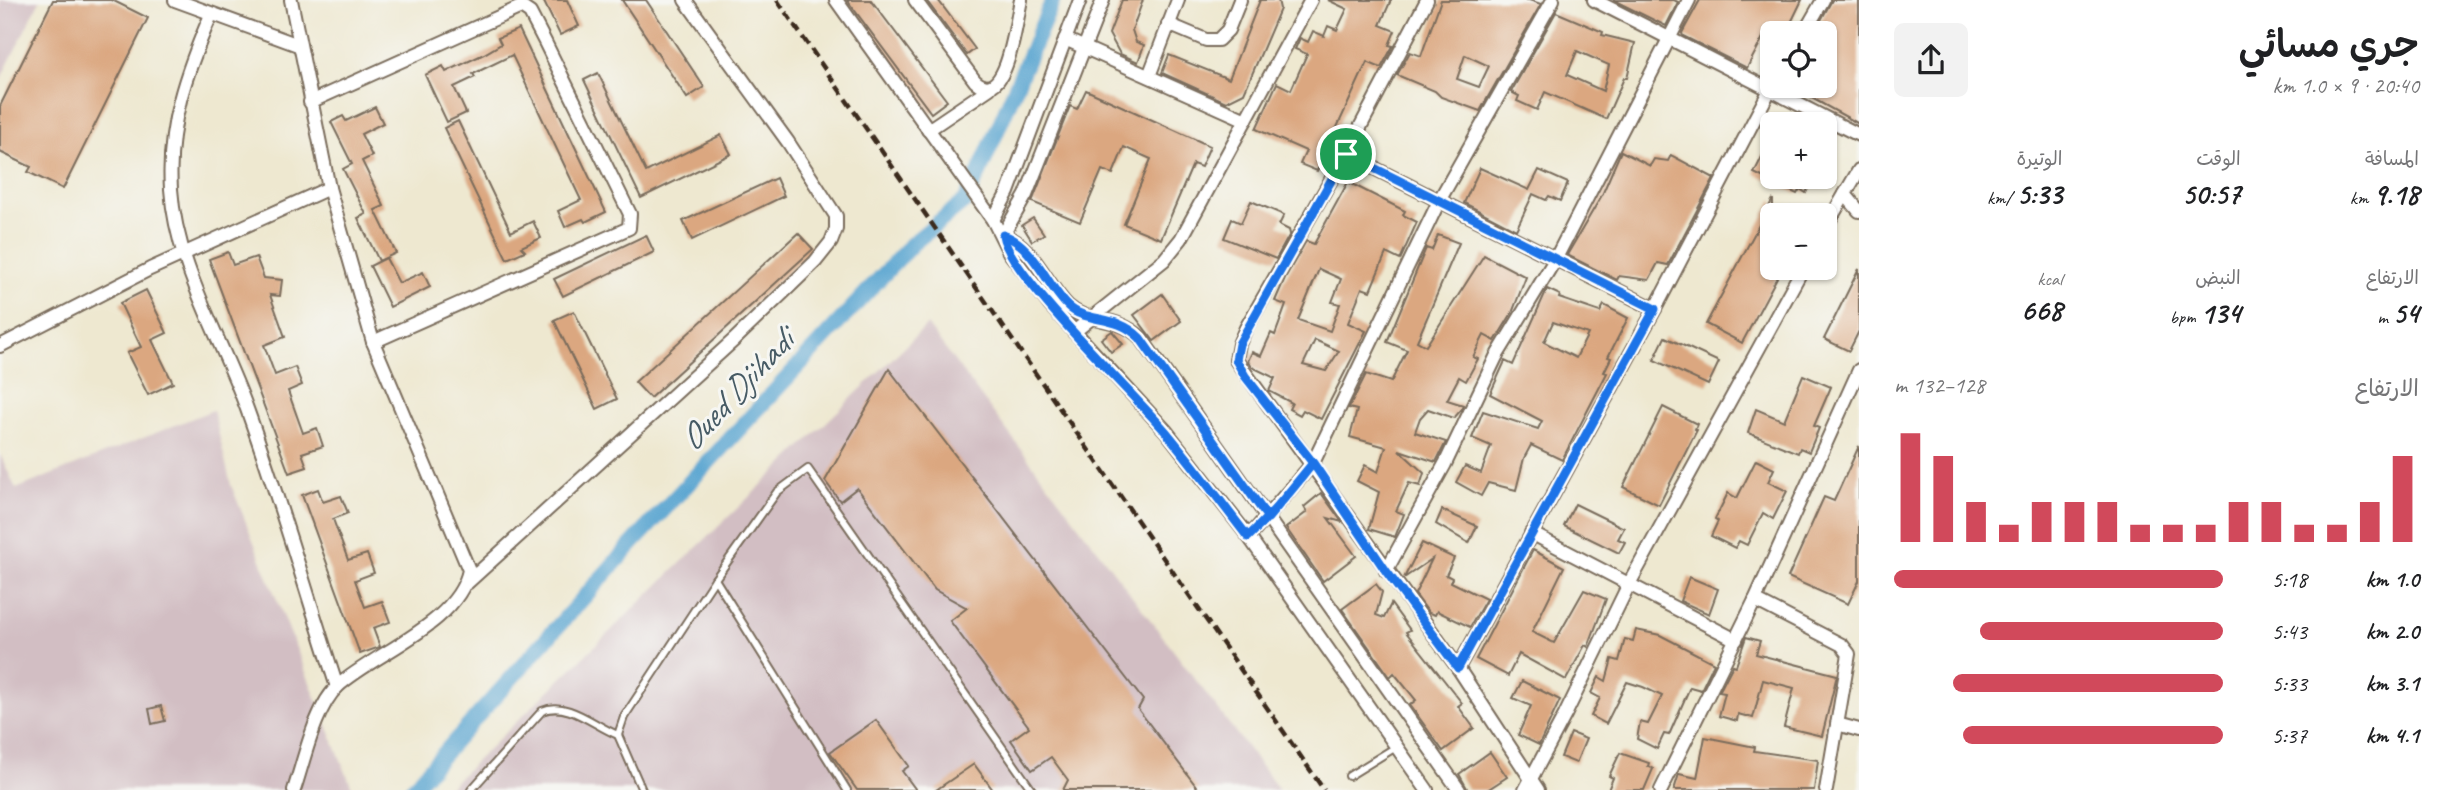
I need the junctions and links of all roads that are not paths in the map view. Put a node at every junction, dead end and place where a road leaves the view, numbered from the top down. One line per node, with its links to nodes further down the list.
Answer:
1 (176, 0): 17 (street)
2 (291, 0): 22 (street)
3 (685, 0): 57 (street)
4 (836, 0): 31 (street)
5 (915, 0): 26 (street)
6 (1021, 0): 26 (street)
7 (1080, 0): 20 (street)
8 (1103, 0): 23 (street)
9 (1178, 0): 19 (street)
10 (1240, 0): 19 (street)
11 (1311, 0): 30 (street)
12 (1427, 0): 33 (street)
13 (1553, 0): 37 (street)
14 (1594, 0): 21 (street)
15 (1689, 0): 21 (street)
16 (1823, 0): 18 (street)
17 (211, 15): 22 (street); 42 (street)
18 (1811, 21)
19 (1168, 24): 24 (street)
20 (1065, 39): 23 (street); 40 (street)
21 (1668, 40): 25 (street); 43 (street)
22 (298, 45): 29 (street)
23 (1084, 47): 24 (street); 41 (street)
24 (1149, 76): 30 (street)
25 (1760, 82)
26 (990, 88): 31 (street)
27 (1764, 98): 45 (street)
28 (1790, 98): 32 (street)
29 (310, 102): 35 (street); 48 (street)
30 (1246, 120): 46 (street)
31 (928, 130): 40 (street)
32 (1859, 135)
33 (1346, 154): 37 (street); 51 (street)
34 (1859, 170): 36 (street)
35 (329, 188): 42 (street); 48 (street)
36 (1845, 194): 38 (street); 39 (street)
37 (1440, 200): 43 (street); 51 (street)
38 (1837, 208)
39 (1859, 211)
40 (993, 220): 41 (street)
41 (1003, 235): 46 (street); 47 (street)
42 (184, 253): 49 (street); 62 (street)
43 (1556, 258): 45 (street); 55 (street)
44 (1796, 280): 58 (street)
45 (1655, 309): 53 (street)
46 (1090, 316): 47 (street); 52 (street)
47 (1073, 332): 54 (street)
48 (373, 342): 57 (street)
49 (0, 346)
50 (1859, 370): 59 (street)
51 (1313, 463): 52 (street); 55 (street)
52 (1268, 518): 54 (street); 75 (street)
53 (1531, 533): 58 (street); 61 (street)
54 (1248, 537): 66 (street)
55 (1386, 571): 61 (street)
56 (715, 579): 65 (lane); 72 (lane); 73 (lane)
57 (467, 584): 62 (street)
58 (1629, 584): 60 (street); 68 (street)
59 (1755, 600): 60 (street); 63 (street)
60 (1736, 640): 76 (street)
61 (1458, 668): 68 (street)
62 (337, 687): 69 (street)
63 (1838, 724): 64 (street); 77 (street)
64 (1859, 730)
65 (618, 735): 70 (lane); 71 (lane)
66 (1396, 747): 67 (lane); 74 (street)
67 (1349, 776)
68 (1532, 787)
69 (294, 790)
70 (471, 790)
71 (642, 790)
72 (847, 790)
73 (1032, 790)
74 (1427, 790)
75 (1459, 790)
76 (1661, 790)
77 (1826, 790)

